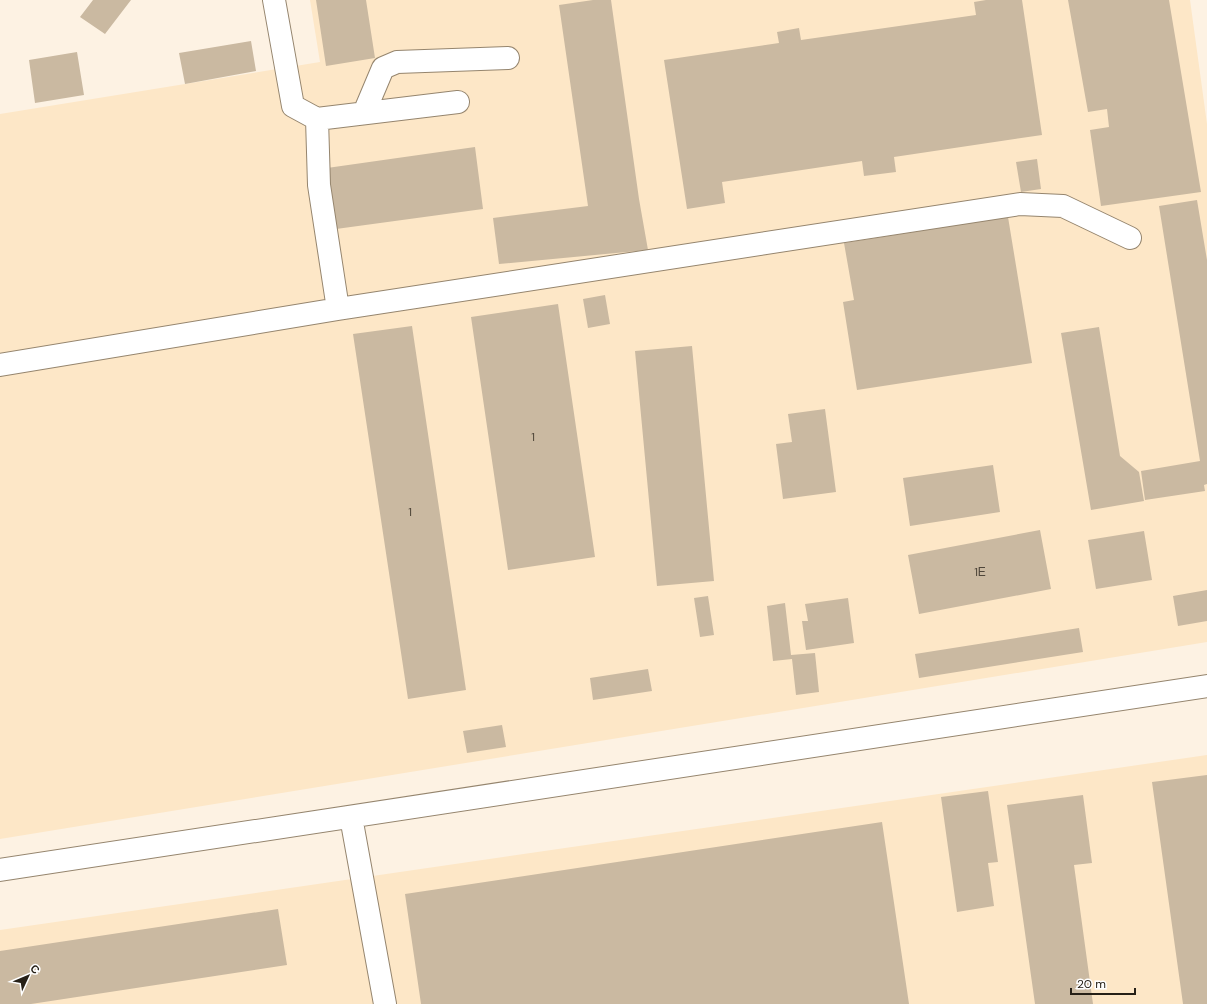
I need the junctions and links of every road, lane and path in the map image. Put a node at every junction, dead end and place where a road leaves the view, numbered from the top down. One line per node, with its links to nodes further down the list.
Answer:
1 (274, 0): 5 (street)
2 (508, 58): 4 (street)
3 (458, 102): 4 (street)
4 (364, 113): 5 (street)
5 (317, 119): 7 (street)
6 (1130, 238): 7 (street)
7 (338, 309): 8 (street)
8 (0, 365)
9 (1207, 686): 10 (street)
10 (350, 817): 11 (street); 12 (street)
11 (0, 870)
12 (385, 1004)

